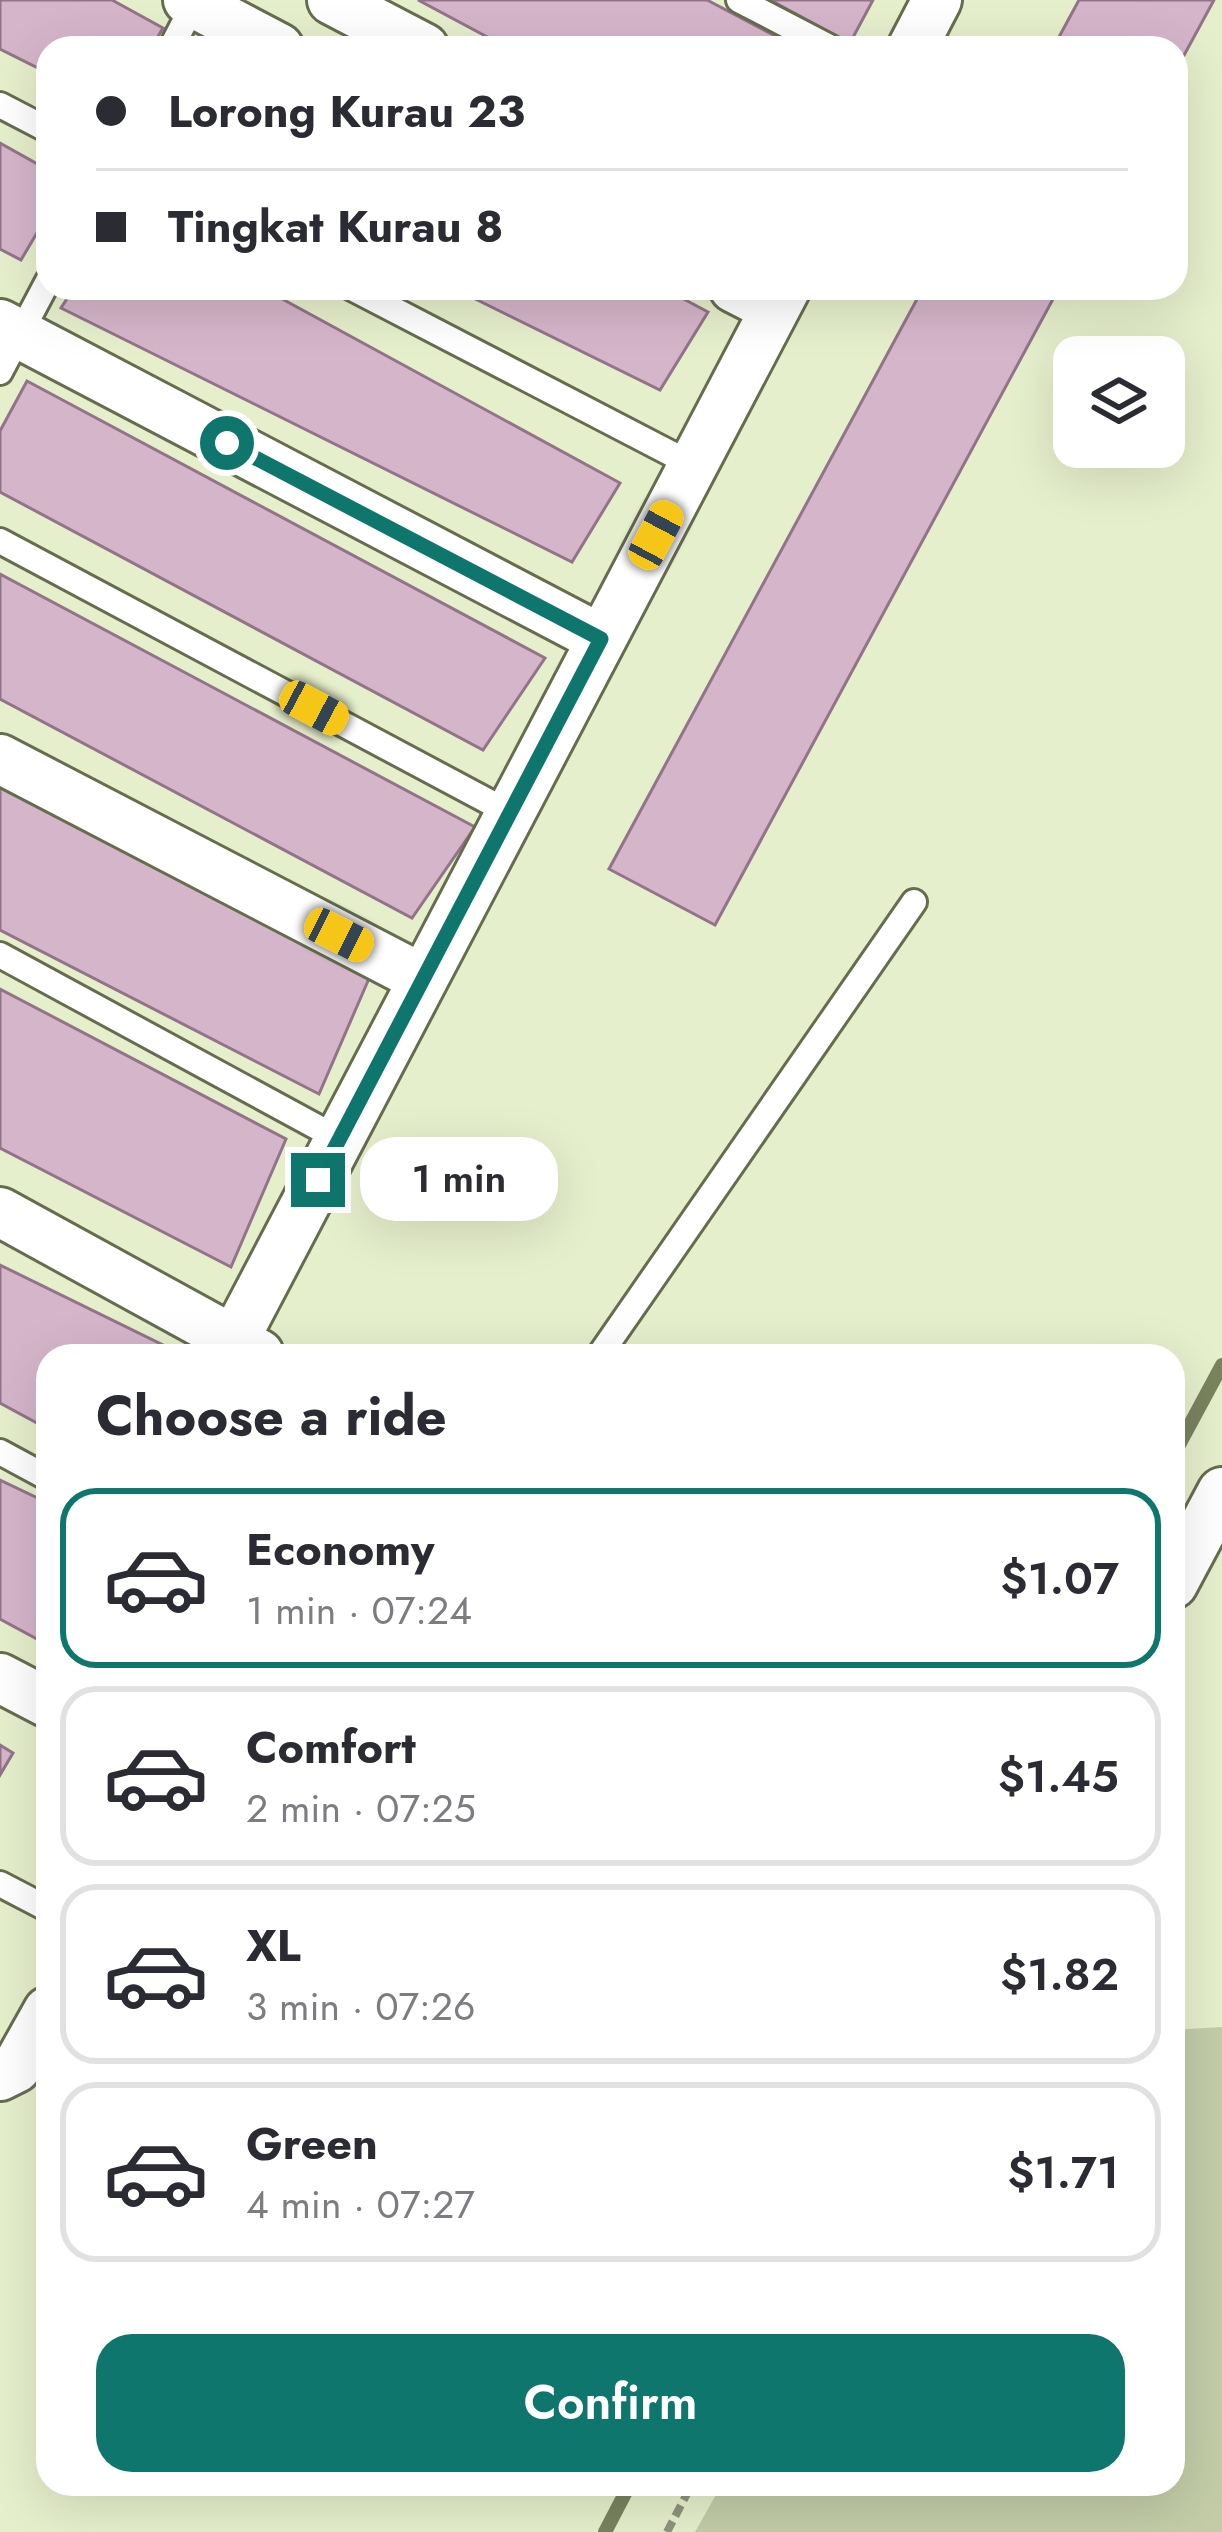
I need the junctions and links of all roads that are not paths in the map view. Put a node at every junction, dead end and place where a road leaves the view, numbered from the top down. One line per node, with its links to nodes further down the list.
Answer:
1 (332, 0): 7 (street)
2 (739, 0): 8 (lane)
3 (937, 0): 9 (street)
4 (193, 1): 5 (lane); 6 (street)
5 (177, 36)
6 (257, 36)
7 (401, 36)
8 (808, 36)
9 (918, 36)
10 (0, 105): 11 (lane)
11 (36, 124)
12 (36, 299): 15 (lane)
13 (375, 300): 16 (lane)
14 (763, 300): 16 (street)
15 (7, 343): 18 (street)
16 (693, 465): 18 (street)
17 (0, 541): 20 (lane)
18 (601, 639): 20 (street)
19 (0, 759): 23 (street)
20 (510, 813): 23 (street)
21 (914, 902): 28 (lane)
22 (0, 956): 24 (lane)
23 (423, 979): 24 (street)
24 (338, 1139): 27 (street)
25 (0, 1212): 26 (street)
26 (241, 1344)
27 (250, 1344)
28 (607, 1344)
29 (0, 1452): 30 (lane)
30 (36, 1472)
31 (1222, 1492): 32 (street)
32 (1185, 1561)
33 (0, 1678): 34 (street)
34 (36, 1697)
35 (0, 1884): 36 (lane)
36 (36, 1903)
37 (36, 2032): 38 (street)
38 (0, 2076)

